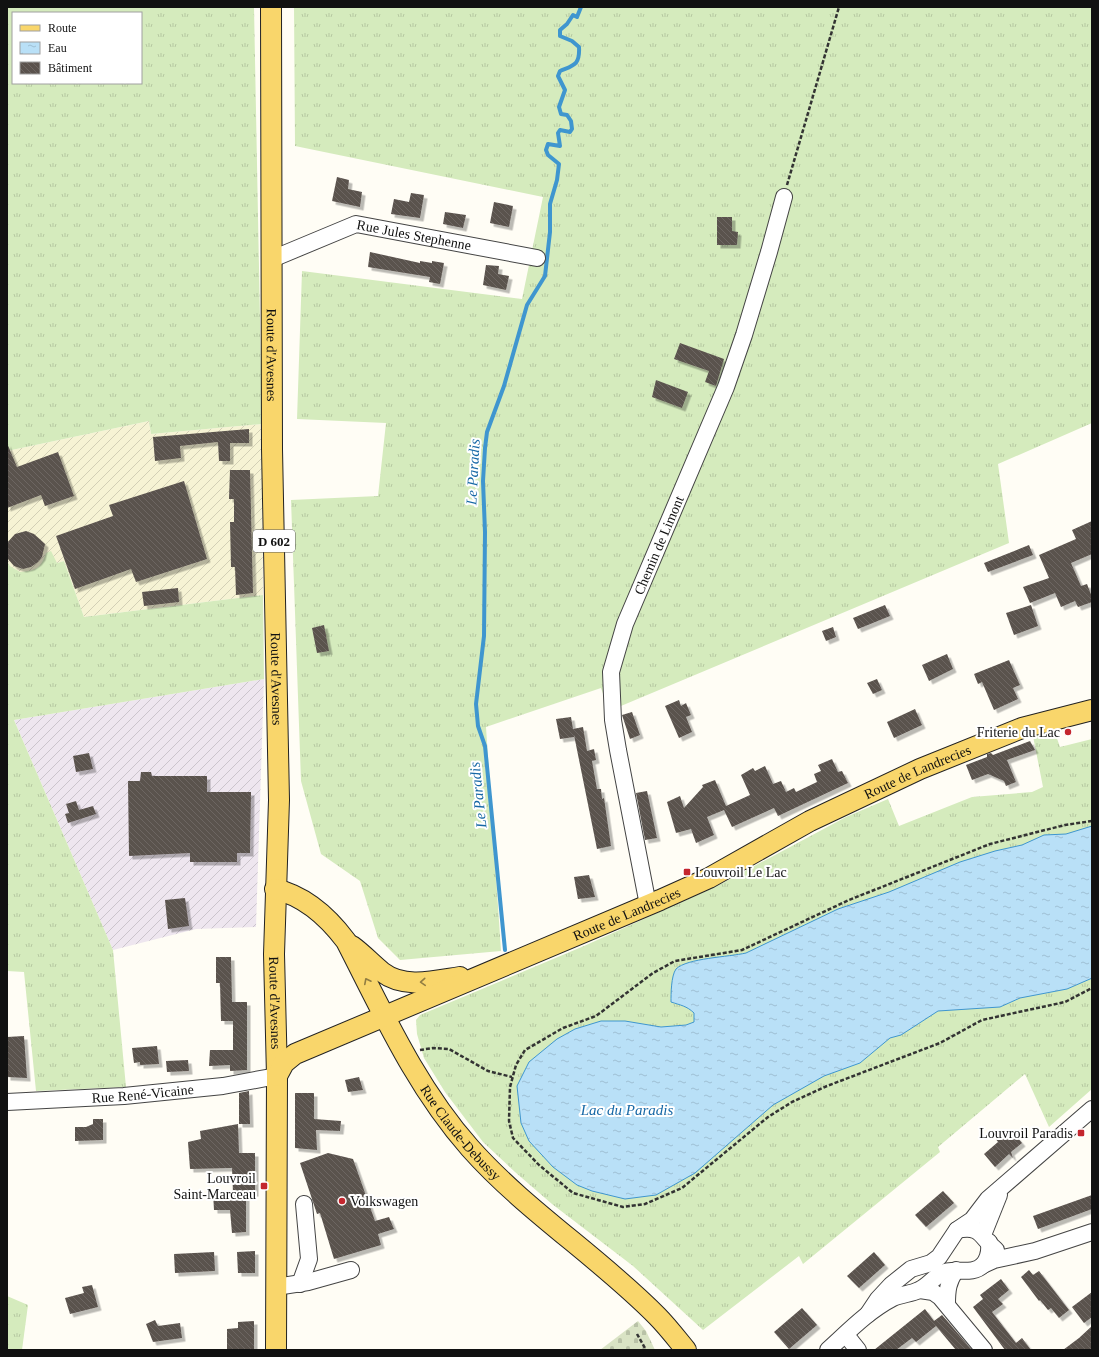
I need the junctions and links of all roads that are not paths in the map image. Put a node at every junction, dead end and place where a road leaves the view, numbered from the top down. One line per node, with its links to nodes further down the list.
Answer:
1 (270, 7): 4 (main road, Route d'Avesnes / D 602)
2 (784, 197): 7 (street, Chemin de Limont)
3 (537, 258): 4 (street, Rue Jules Stephenne)
4 (272, 259): 6 (main road, Route d'Avesnes / D 602)
5 (1092, 710): 7 (main road, Route de Landrecies)
6 (275, 889): 8 (main road, Rue Claude-Debussy); 11 (main road, Route d'Avesnes / D 602)
7 (648, 905): 9 (main road, Route de Landrecies)
8 (346, 941): 9 (main road, one-way to 8); 10 (main road, Rue Claude-Debussy, one-way to 8)
9 (489, 973): 10 (main road, Route de Landrecies)
10 (384, 1016): 11 (main road, Route de Landrecies); 31 (main road, Rue Claude-Debussy)
11 (276, 1076): 12 (street, Rue René-Vicaine); 25 (main road, Route d'Avesnes / D 602)
12 (7, 1102)
13 (1092, 1109): 14 (street)
14 (1003, 1186): 16 (street); 18 (street)
15 (304, 1204): 24 (street)
16 (957, 1230): 18 (street); 23 (street)
17 (1092, 1232): 19 (street)
18 (986, 1238): 19 (street); 20 (street)
19 (1008, 1256): 20 (street)
20 (982, 1265): 22 (street)
21 (351, 1270): 24 (street)
22 (956, 1270): 26 (street); 27 (street)
23 (903, 1277): 26 (street); 28 (street)
24 (300, 1284): 25 (street)
25 (276, 1287): 30 (main road, Route d'Avesnes / D 602)
26 (915, 1291): 27 (street); 28 (street)
27 (948, 1304): 34 (street)
28 (868, 1314): 29 (street)
29 (846, 1334): 32 (street); 33 (street)
30 (276, 1350)
31 (686, 1350)
32 (828, 1350)
33 (858, 1350)
34 (984, 1350)

